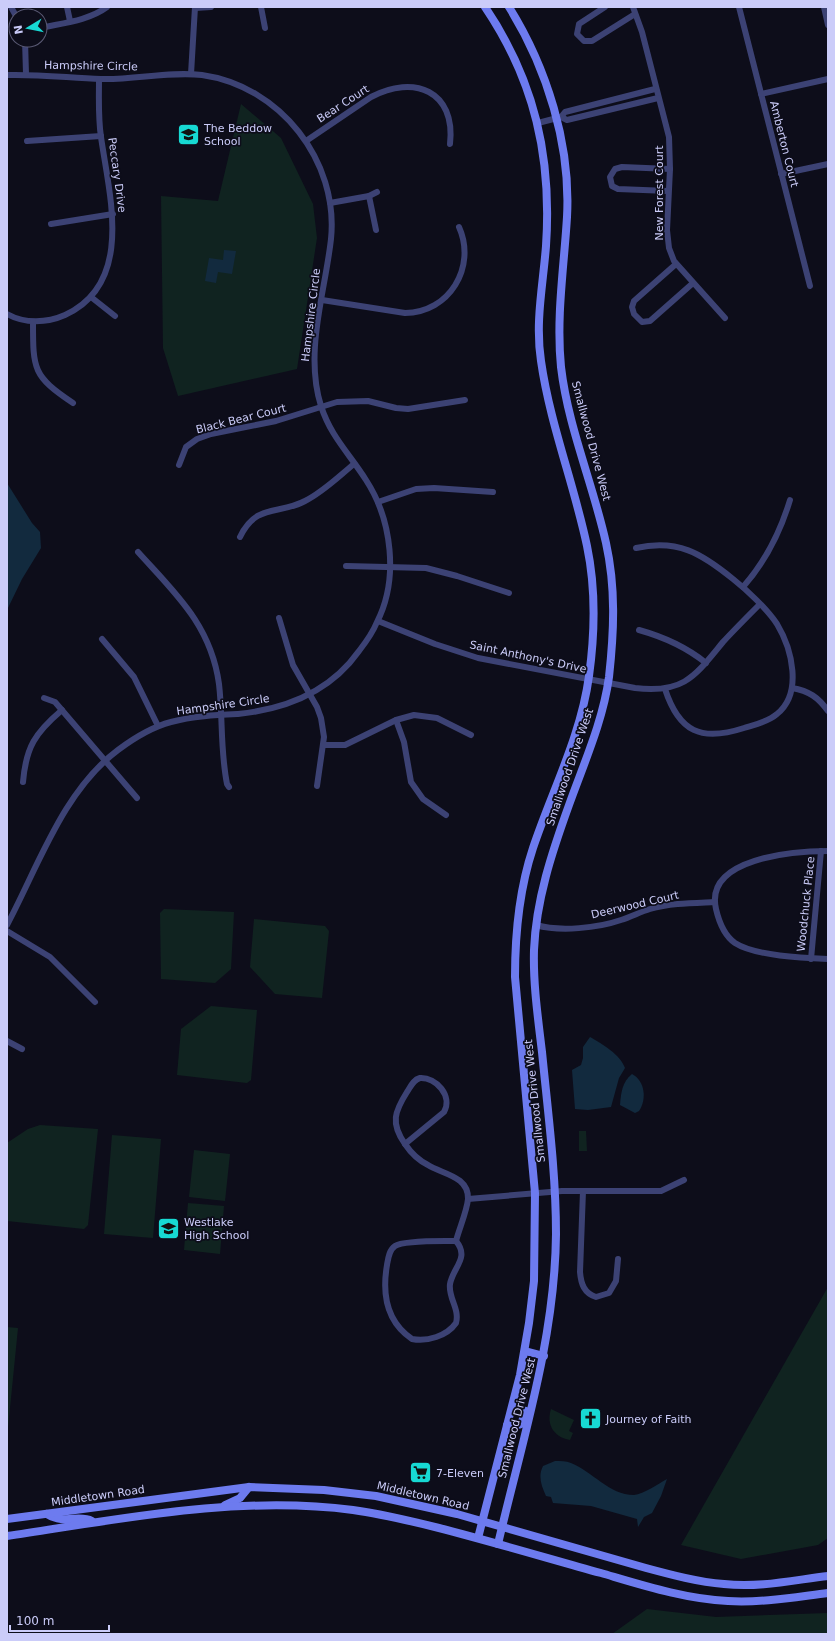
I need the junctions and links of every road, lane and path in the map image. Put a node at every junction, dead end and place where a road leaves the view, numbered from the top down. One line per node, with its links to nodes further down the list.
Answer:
1 (67, 7): 13 (street)
2 (107, 7): 13 (street)
3 (195, 7): 4 (street); 19 (street)
4 (211, 7)
5 (261, 7): 16 (street)
6 (485, 7): 27 (street, Smallwood Drive West)
7 (509, 7): 26 (street, Smallwood Drive West)
8 (605, 7): 12 (street)
9 (633, 7): 12 (street, New Forest Court)
10 (739, 7): 24 (street, Amberton Court)
11 (824, 7): 14 (street)
12 (635, 14): 23 (street, New Forest Court)
13 (70, 21): 15 (street)
14 (828, 25)
15 (48, 26)
16 (265, 28)
17 (25, 48): 18 (street)
18 (26, 74): 20 (street, Hampshire Circle); 21 (street, Hampshire Circle)
19 (191, 74): 21 (street, Hampshire Circle); 30 (street, Hampshire Circle)
20 (7, 75)
21 (99, 79): 28 (street, Peccary Drive)
22 (828, 79): 24 (street)
23 (656, 89): 25 (street, New Forest Court); 26 (street)
24 (761, 94): 34 (street, Amberton Court)
25 (658, 98): 26 (street); 33 (street, New Forest Court)
26 (558, 118): 27 (street); 74 (street, Smallwood Drive West)
27 (538, 123): 73 (street, Smallwood Drive West)
28 (101, 136): 29 (street); 39 (street, Peccary Drive)
29 (27, 141)
30 (306, 141): 31 (street, Bear Court); 38 (street, Hampshire Circle)
31 (450, 144)
32 (828, 164): 34 (street)
33 (670, 169): 35 (street, New Forest Court); 35 (street)
34 (781, 174): 45 (street, Amberton Court)
35 (668, 191): 43 (street, New Forest Court)
36 (377, 192): 37 (street)
37 (369, 196): 38 (street); 42 (street)
38 (330, 203): 47 (street, Hampshire Circle)
39 (113, 214): 40 (street); 46 (street, Peccary Drive)
40 (51, 224)
41 (459, 227): 47 (street)
42 (376, 230)
43 (676, 264): 44 (street, New Forest Court); 44 (street)
44 (693, 283): 50 (street, New Forest Court)
45 (810, 286)
46 (92, 297): 49 (street); 51 (street, Peccary Drive)
47 (322, 300): 54 (street, Hampshire Circle)
48 (7, 314): 51 (street, Peccary Drive)
49 (115, 316)
50 (725, 318)
51 (33, 322): 53 (street)
52 (465, 400): 54 (street, Black Bear Court)
53 (73, 403)
54 (321, 406): 55 (street, Hampshire Circle); 56 (street, Black Bear Court)
55 (354, 464): 59 (street, Hampshire Circle); 60 (street)
56 (179, 465)
57 (493, 492): 59 (street)
58 (790, 500): 65 (street)
59 (378, 502): 64 (street, Hampshire Circle)
60 (240, 537)
61 (636, 548): 65 (street)
62 (138, 552): 81 (street)
63 (346, 566): 64 (street)
64 (390, 566): 66 (street); 69 (street, Hampshire Circle)
65 (743, 587): 67 (street)
66 (509, 593)
67 (759, 604): 72 (street); 75 (street)
68 (279, 618): 77 (street)
69 (378, 621): 73 (street, Saint Anthony's Drive); 77 (street, Hampshire Circle)
70 (639, 630): 72 (street)
71 (102, 639): 83 (street)
72 (706, 663): 76 (street)
73 (589, 680): 74 (street, Saint Anthony's Drive); 106 (street, Smallwood Drive West)
74 (608, 683): 76 (street, Saint Anthony's Drive); 95 (street, Smallwood Drive West)
75 (792, 688): 76 (street); 80 (street)
76 (665, 689)
77 (310, 695): 81 (street, Hampshire Circle); 85 (street)
78 (44, 698): 79 (street)
79 (62, 710): 86 (street); 87 (street)
80 (828, 711)
81 (220, 715): 83 (street, Hampshire Circle); 89 (street)
82 (396, 720): 84 (street); 85 (street); 91 (street)
83 (158, 726): 86 (street, Hampshire Circle)
84 (471, 735)
85 (323, 744): 88 (street)
86 (105, 761): 90 (street); 94 (street, Hampshire Circle)
87 (23, 782)
88 (317, 786)
89 (229, 787)
90 (137, 798)
91 (446, 815)
92 (825, 851): 93 (street); 97 (street, Woodchuck Place)
93 (714, 902): 95 (street, Deerwood Court); 97 (street)
94 (7, 925)
95 (536, 925): 104 (street, Smallwood Drive West)
96 (7, 931): 99 (street)
97 (811, 959): 98 (street)
98 (828, 959)
99 (95, 1002)
100 (7, 1041): 101 (street)
101 (22, 1050)
102 (405, 1144): 102 (street); 107 (street)
103 (684, 1180): 105 (street)
104 (555, 1191): 105 (street); 106 (street); 111 (street, Smallwood Drive West)
105 (583, 1191): 109 (street)
106 (535, 1193): 107 (street); 110 (street, Smallwood Drive West)
107 (468, 1199): 108 (street)
108 (456, 1241): 108 (street)
109 (618, 1259)
110 (525, 1351): 111 (street); 112 (street, Smallwood Drive West)
111 (544, 1356): 112 (street); 119 (street, Smallwood Drive West)
112 (507, 1425): 117 (street, Smallwood Drive West)
113 (249, 1487): 114 (street); 115 (street, Middletown Road); 117 (street, Middletown Road)
114 (220, 1507): 118 (street); 121 (street)
115 (47, 1514): 116 (street, Middletown Road); 118 (street)
116 (7, 1519)
117 (482, 1521): 119 (street, Middletown Road); 121 (street, Smallwood Drive West)
118 (96, 1523): 120 (street)
119 (502, 1527): 122 (street, Smallwood Drive West); 123 (street, Middletown Road)
120 (7, 1536)
121 (478, 1538): 122 (street)
122 (498, 1544): 124 (street)
123 (828, 1576)
124 (828, 1593)

